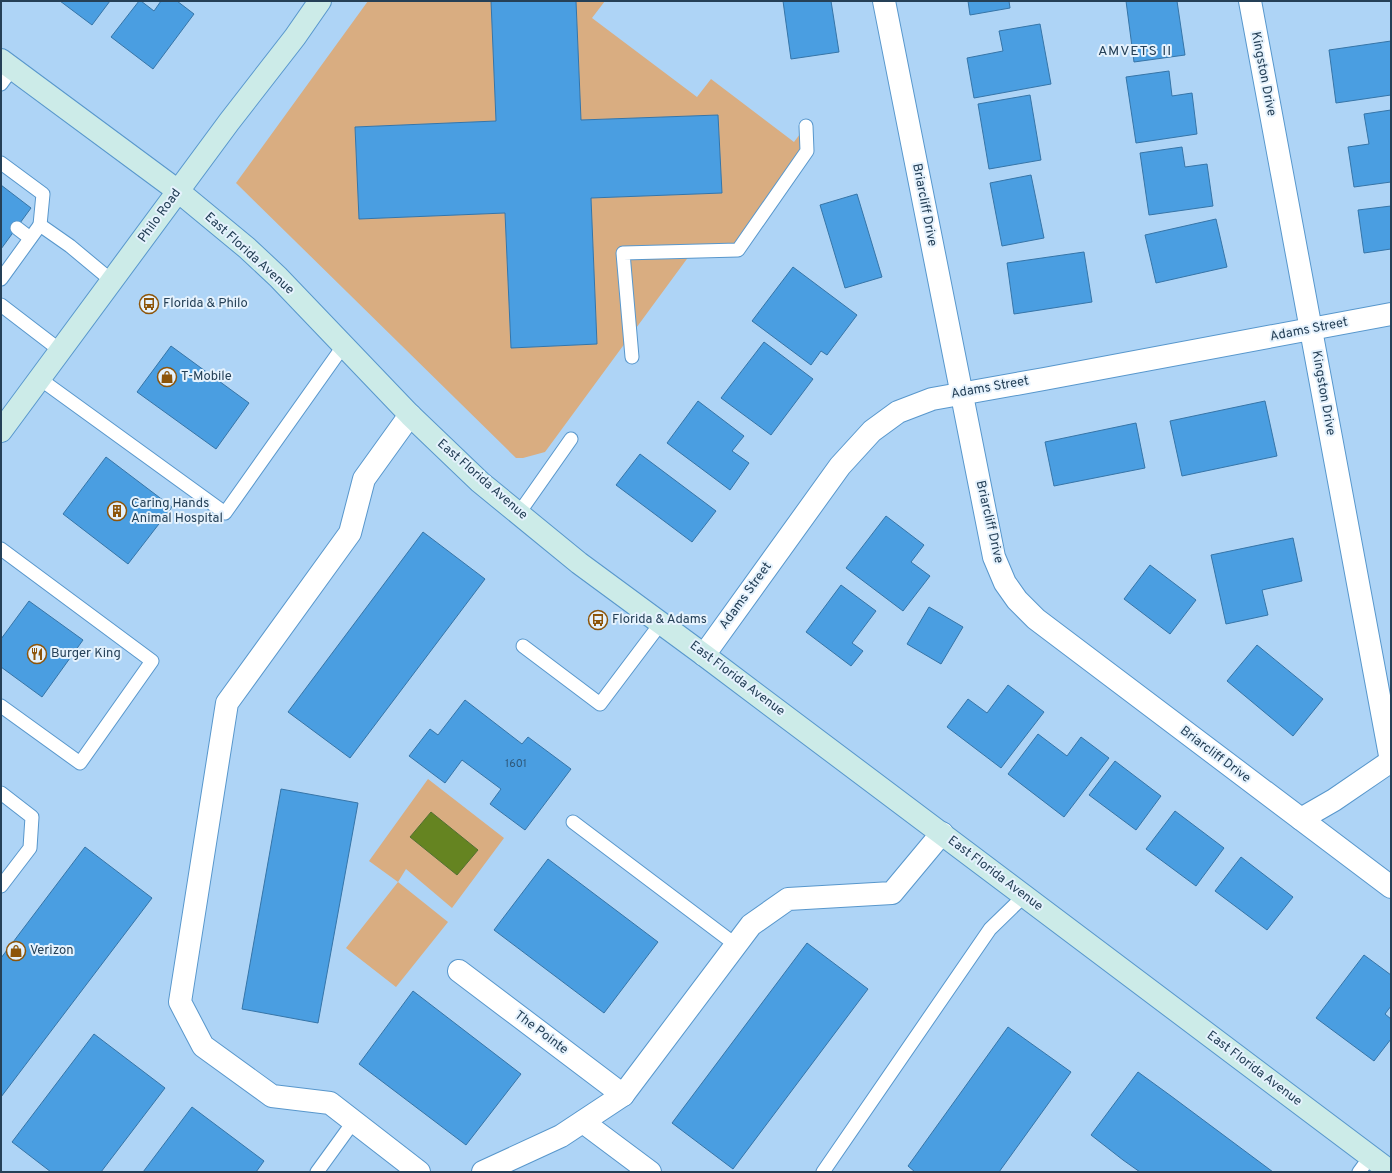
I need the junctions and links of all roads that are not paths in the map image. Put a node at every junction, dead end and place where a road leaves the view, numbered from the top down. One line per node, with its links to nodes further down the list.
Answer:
1 (320, 1): 7 (street, Philo Road)
2 (884, 1): 21 (street, Briarcliff Drive)
3 (1250, 1): 16 (street, Kingston Drive)
4 (5, 71): 7 (street, East Florida Avenue)
5 (806, 126): 19 (lane)
6 (1, 163): 8 (lane)
7 (178, 191): 13 (street, Philo Road); 17 (street, East Florida Avenue)
8 (40, 225): 10 (lane); 13 (lane)
9 (17, 228): 10 (lane)
10 (30, 238): 11 (lane)
11 (6, 263): 12 (lane)
12 (1, 278)
13 (112, 281): 18 (street, Philo Road)
14 (1, 305): 18 (lane)
15 (1391, 314): 16 (street, Adams Street)
16 (1311, 329): 21 (street, Adams Street); 31 (street, Kingston Drive)
17 (344, 345): 20 (lane); 22 (street, East Florida Avenue)
18 (61, 351): 20 (street, Philo Road)
19 (632, 357)
20 (40, 379): 23 (street, Philo Road)
21 (961, 393): 29 (street, Adams Street); 33 (street, Briarcliff Drive)
22 (410, 415): 25 (street, East Florida Avenue); 42 (street)
23 (1, 431)
24 (571, 439): 25 (lane)
25 (518, 513): 27 (street, East Florida Avenue)
26 (3, 553): 30 (lane)
27 (661, 623): 28 (lane); 29 (street, East Florida Avenue)
28 (523, 646)
29 (704, 654): 35 (street, East Florida Avenue)
30 (1, 706)
31 (1391, 761): 33 (street, Kingston Drive)
32 (1, 793): 36 (lane)
33 (1301, 819): 37 (street, Briarcliff Drive)
34 (573, 822): 39 (lane)
35 (942, 834): 38 (street, East Florida Avenue); 39 (street)
36 (1, 886)
37 (1391, 887)
38 (1024, 896): 44 (street, East Florida Avenue); 49 (lane)
39 (736, 945): 41 (street)
40 (459, 971): 41 (street, The Pointe)
41 (623, 1095): 43 (street)
42 (354, 1121): 45 (lane); 46 (street)
43 (583, 1122): 47 (street); 48 (street)
44 (1365, 1164): 50 (street, East Florida Avenue)
45 (317, 1172)
46 (419, 1172)
47 (483, 1172)
48 (650, 1172)
49 (823, 1172)
50 (1391, 1172)

